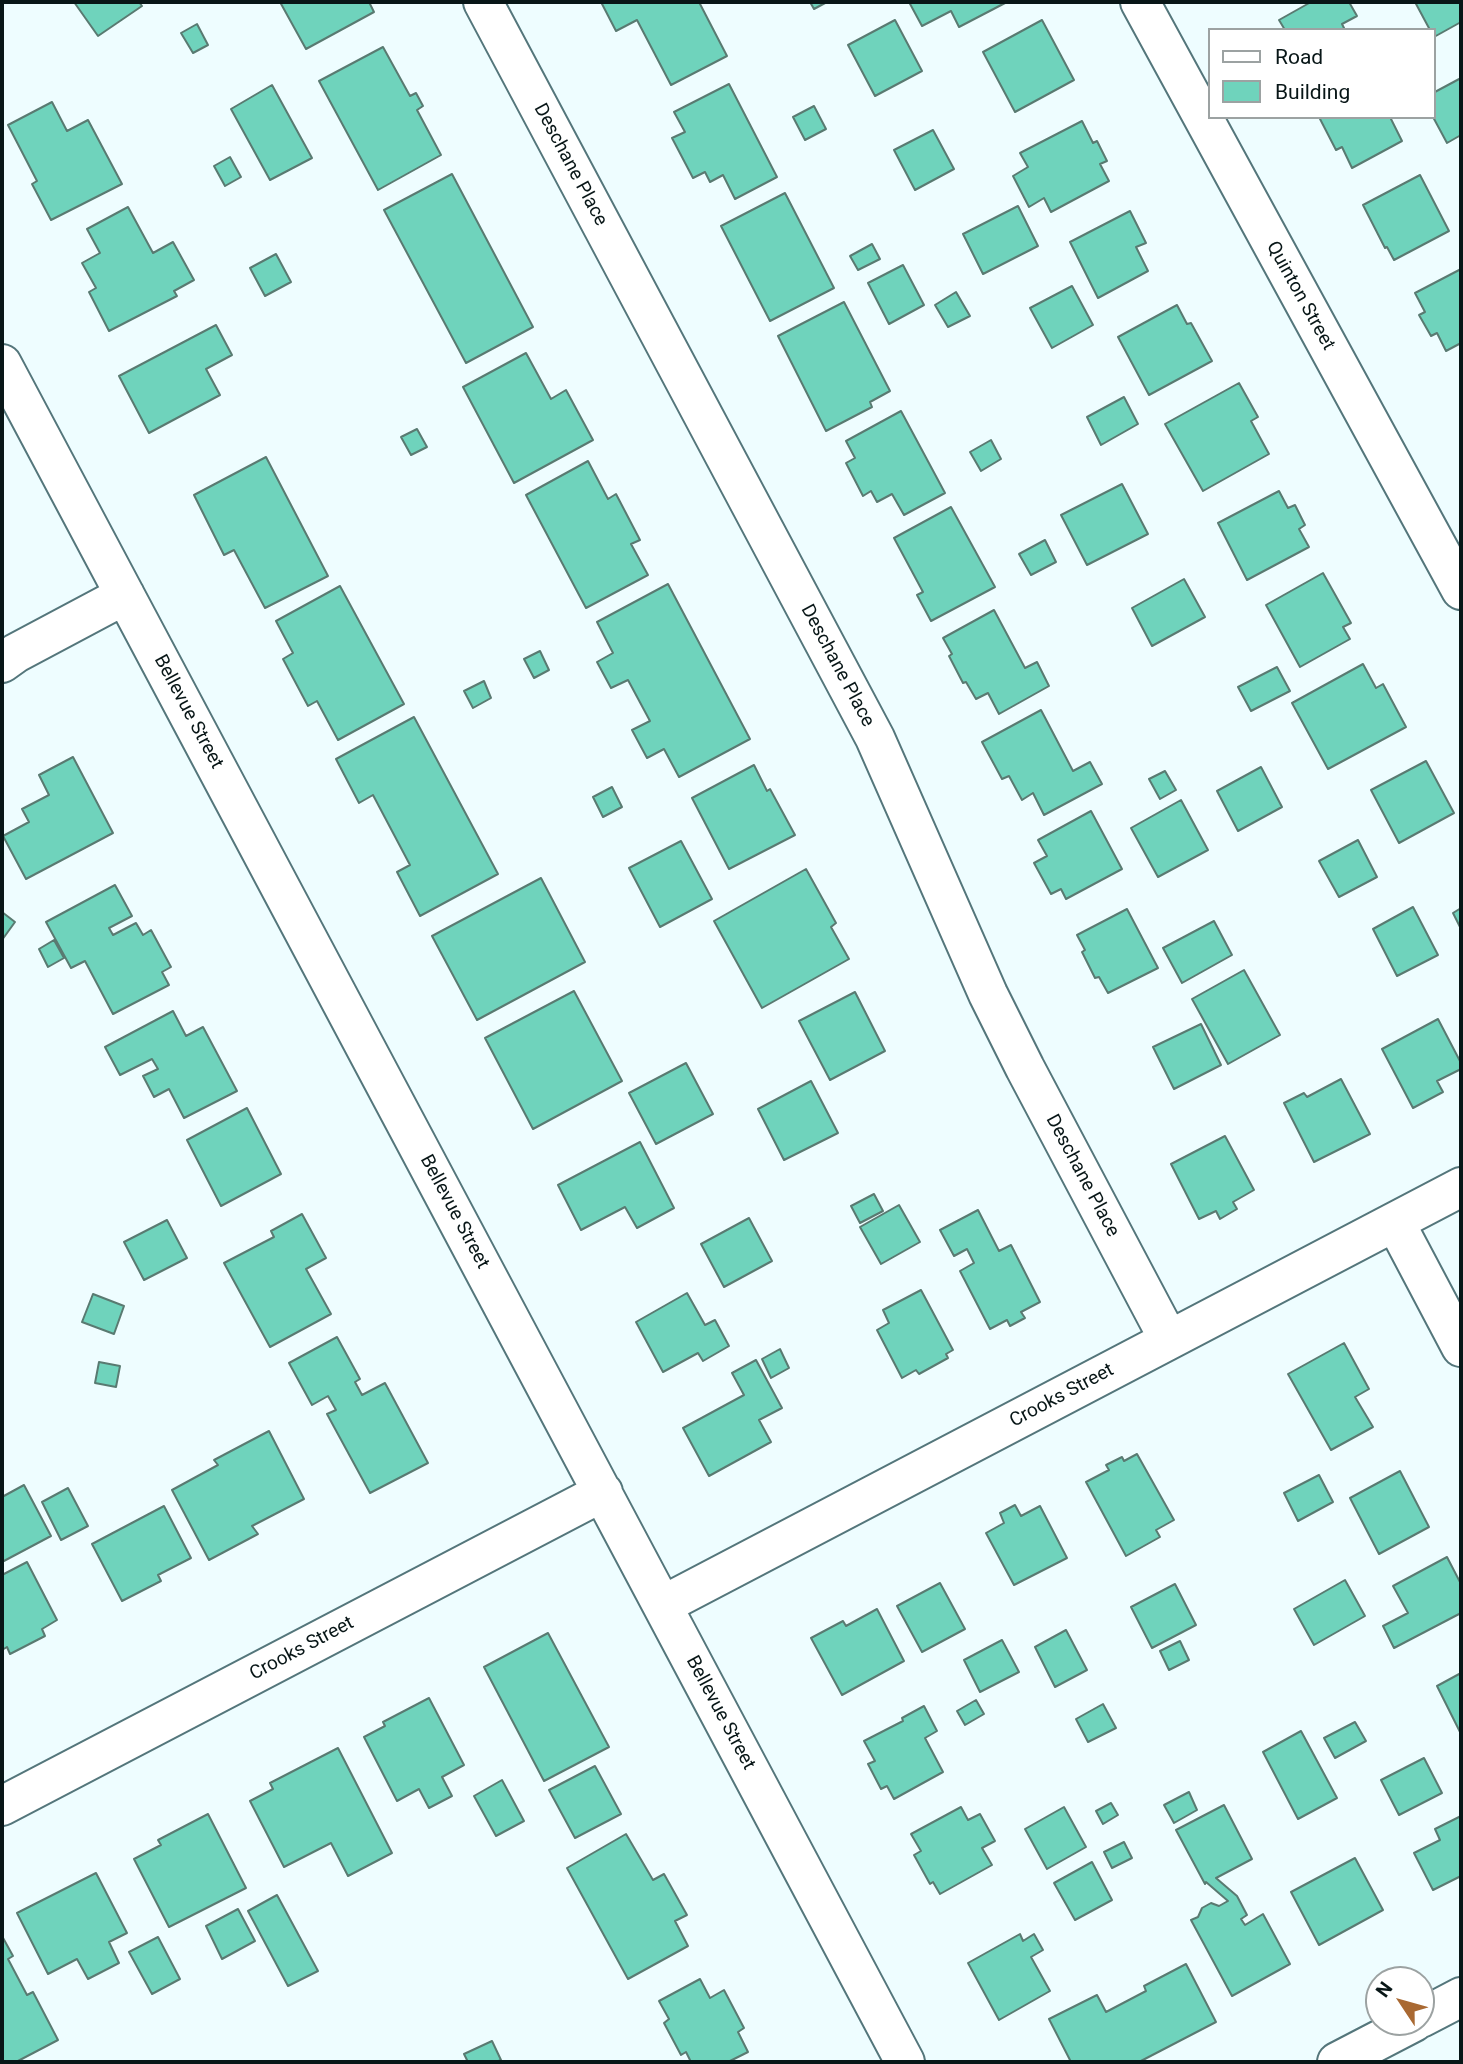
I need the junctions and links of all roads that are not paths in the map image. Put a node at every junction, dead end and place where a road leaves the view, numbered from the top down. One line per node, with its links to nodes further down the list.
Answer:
1 (483, 2): 9 (street, Deschane Place)
2 (1140, 2): 4 (street, Quinton Street)
3 (2, 364): 5 (street, Bellevue Street)
4 (1461, 590)
5 (125, 595): 6 (street); 11 (street, Bellevue Street)
6 (2, 663)
7 (1461, 1187): 8 (street, Crooks Street)
8 (1395, 1222): 9 (street, Crooks Street); 10 (street)
9 (1169, 1340): 12 (street, Crooks Street)
10 (1461, 1347)
11 (603, 1492): 12 (street, Bellevue Street); 13 (street, Crooks Street)
12 (663, 1605): 17 (street, Bellevue Street)
13 (2, 1806)
14 (1461, 1997): 15 (street)
15 (1435, 2011)
16 (1387, 2036): 18 (street)
17 (905, 2062)
18 (1337, 2062)

